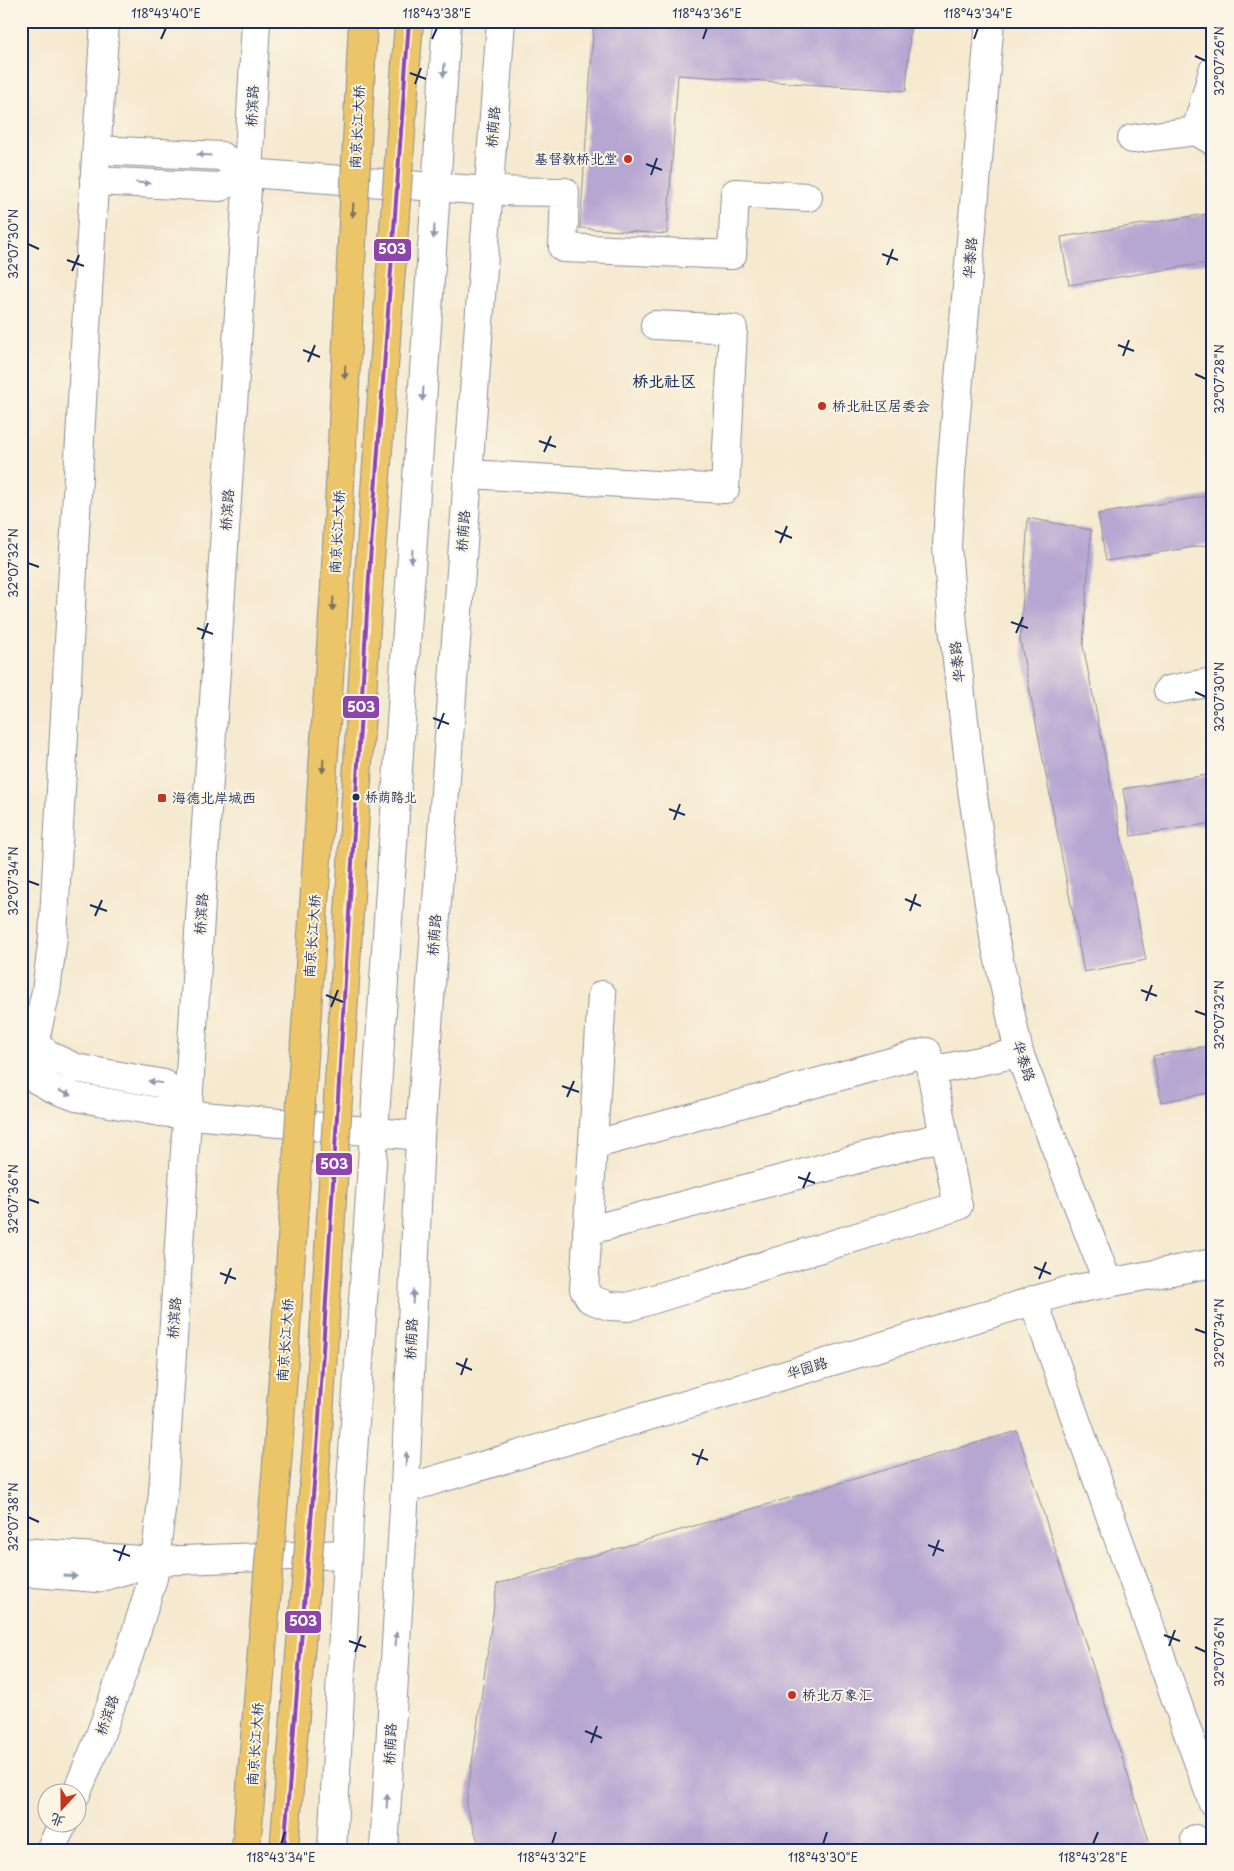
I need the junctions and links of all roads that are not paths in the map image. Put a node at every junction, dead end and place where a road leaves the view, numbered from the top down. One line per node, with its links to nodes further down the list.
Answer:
1 (106, 21): 11 (street)
2 (256, 21): 12 (street, 桥滨路)
3 (363, 21): 44 (highway, 南京长江大桥, one-way to 44, bridge)
4 (409, 21): 45 (highway, bridge)
5 (448, 21): 14 (street, one-way to 14)
6 (501, 21): 15 (street, 桥荫路)
7 (990, 21): 23 (street, 华泰路)
8 (1213, 71): 9 (street)
9 (1205, 136): 10 (street)
10 (1132, 139)
11 (97, 150): 12 (street, one-way to 11); 13 (street)
12 (248, 173): 13 (street, one-way to 12); 14 (street); 26 (street, 桥滨路)
13 (94, 181): 22 (street)
14 (437, 188): 15 (street); 27 (street, one-way to 27)
15 (488, 191): 16 (street); 18 (street, 桥荫路)
16 (808, 197)
17 (655, 325): 18 (street)
18 (468, 474): 28 (street, 桥荫路)
19 (1213, 682): 20 (street)
20 (1168, 690)
21 (602, 994): 30 (street)
22 (28, 1041): 24 (street); 26 (street, one-way to 22)
23 (1019, 1053): 25 (street); 33 (street, 华泰路)
24 (22, 1071): 26 (street, one-way to 26)
25 (931, 1071): 29 (street); 30 (street)
26 (188, 1115): 27 (street); 38 (street, 桥滨路)
27 (374, 1132): 28 (street); 37 (street)
28 (420, 1136): 35 (street, 桥荫路, one-way to 28)
29 (944, 1136): 31 (street); 31 (street)
30 (593, 1145): 31 (street)
31 (587, 1231)
32 (1213, 1263): 33 (street, 华园路)
33 (1108, 1283): 34 (street, 华园路)
34 (1033, 1300): 35 (street, 华园路); 41 (street)
35 (404, 1489): 47 (street, 桥荫路, one-way to 35)
36 (21, 1552): 38 (street)
37 (347, 1554): 38 (street); 46 (street)
38 (155, 1561): 39 (street, one-way to 38); 40 (street, 桥滨路)
39 (21, 1572)
40 (80, 1784)
41 (1213, 1803)
42 (58, 1834): 43 (street)
43 (50, 1850)
44 (246, 1850)
45 (284, 1850)
46 (332, 1850)
47 (384, 1850)

